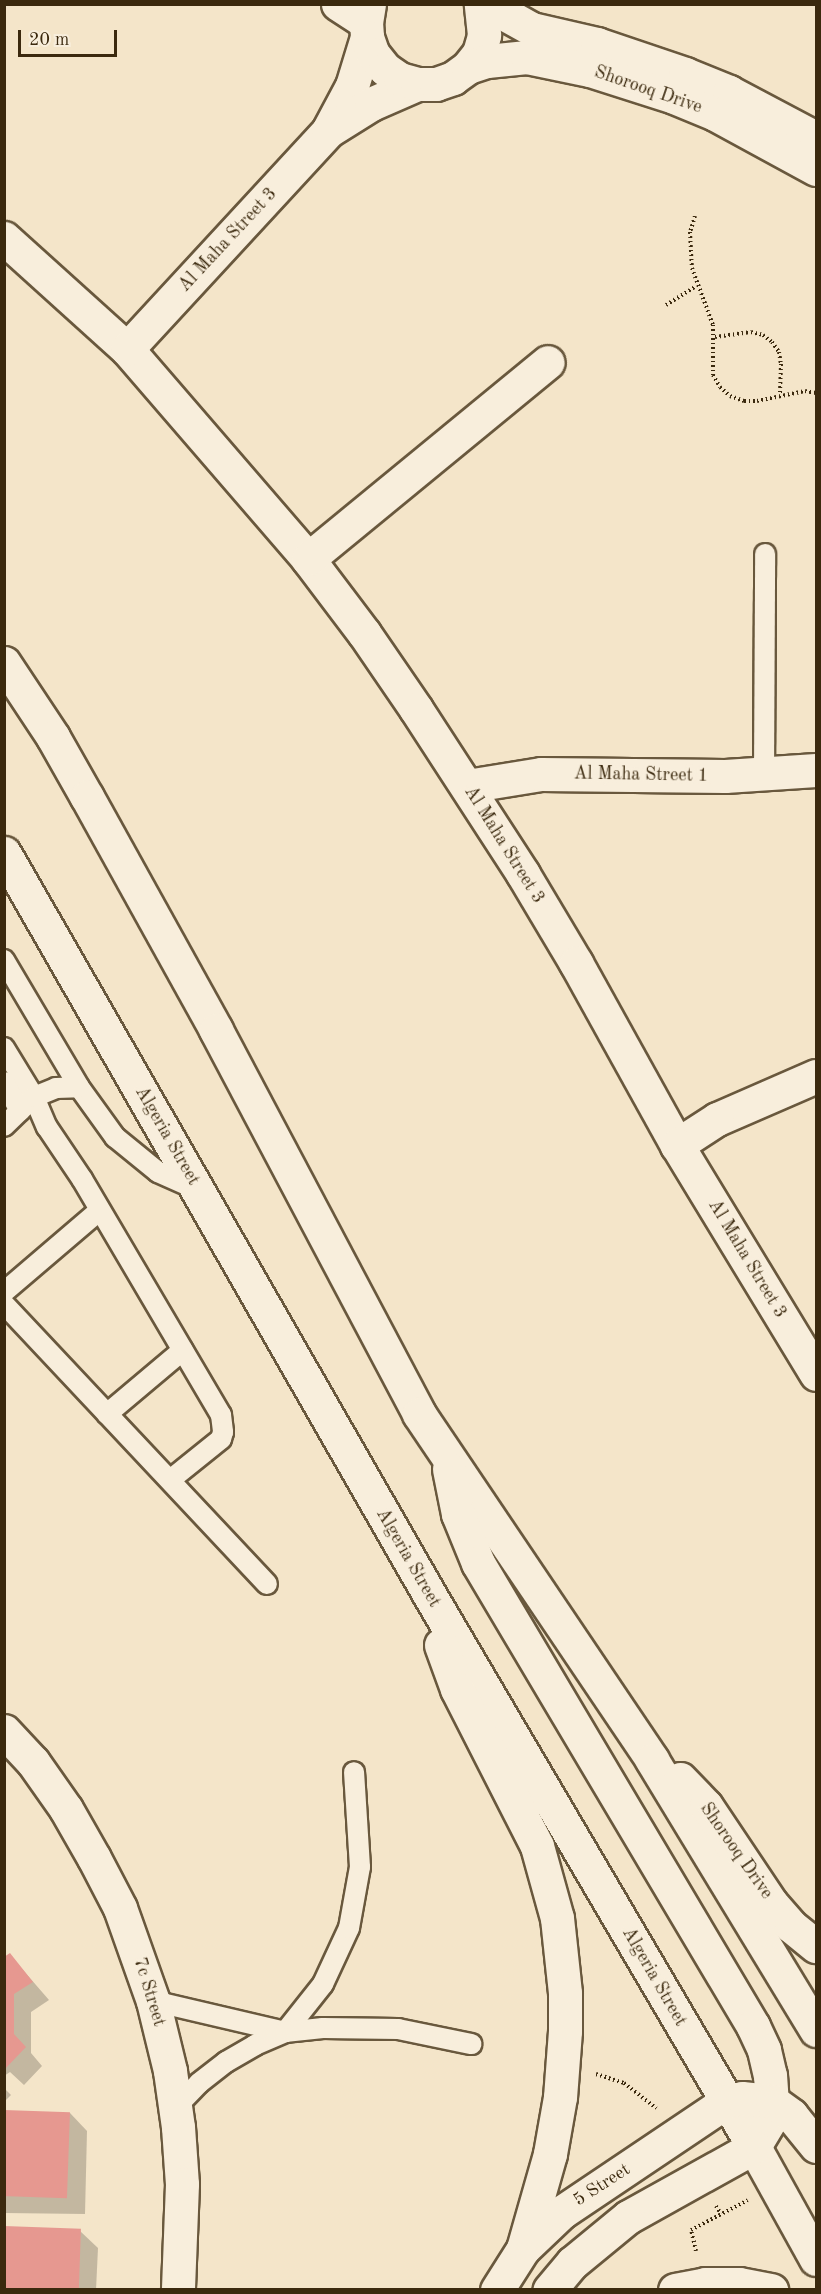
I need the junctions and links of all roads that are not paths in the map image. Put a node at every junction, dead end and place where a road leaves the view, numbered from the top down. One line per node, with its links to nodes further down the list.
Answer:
1 (338, 4): 4 (street)
2 (481, 4): 5 (street)
3 (487, 4): 8 (street, Shorooq Drive)
4 (367, 21): 6 (street); 7 (street, Al Maha Street 3)
5 (468, 67): 6 (street); 9 (street, Shorooq Drive)
6 (417, 84): 7 (street, Al Maha Street 3)
7 (328, 131): 11 (street, Al Maha Street 3)
8 (816, 138)
9 (816, 169)
10 (4, 238): 11 (street, Al Maha Street 3)
11 (128, 349): 14 (street, Al Maha Street 3)
12 (548, 362): 14 (street)
13 (765, 554): 17 (lane)
14 (308, 559): 18 (street, Al Maha Street 3)
15 (4, 663): 35 (street)
16 (816, 770): 17 (street, Al Maha Street 1)
17 (764, 775): 18 (street, Al Maha Street 1)
18 (467, 786): 27 (street, Al Maha Street 3)
19 (4, 853): 28 (street, Algeria Street)
20 (4, 960): 24 (lane)
21 (4, 1048): 25 (lane)
22 (816, 1076): 27 (street)
23 (4, 1082): 25 (lane)
24 (79, 1087): 25 (lane); 28 (lane)
25 (27, 1104): 26 (lane); 29 (lane)
26 (4, 1126)
27 (676, 1145): 33 (street, Al Maha Street 3)
28 (198, 1190): 38 (street, Algeria Street)
29 (100, 1210): 30 (lane); 32 (lane)
30 (4, 1292)
31 (4, 1304): 34 (lane)
32 (183, 1350): 34 (lane); 36 (lane)
33 (816, 1374)
34 (107, 1414): 36 (lane)
35 (448, 1461): 40 (street); 48 (street)
36 (170, 1480): 37 (lane)
37 (267, 1584)
38 (429, 1594): 47 (street, Algeria Street); 52 (street)
39 (4, 1731): 43 (street, 7c Street)
40 (651, 1760): 42 (street, Shorooq Drive); 44 (street)
41 (354, 1772): 45 (lane)
42 (816, 1946)
43 (153, 2001): 45 (lane); 49 (street, 7c Street)
44 (816, 2030)
45 (285, 2032): 46 (lane); 49 (lane)
46 (471, 2044)
47 (727, 2101): 48 (street); 51 (street, Algeria Street); 52 (street, 5 Street)
48 (772, 2101): 50 (street); 51 (street)
49 (176, 2107): 55 (street, 7c Street)
50 (816, 2146)
51 (754, 2147): 53 (street, Algeria Street); 57 (street)
52 (524, 2249): 56 (street, 5 Street)
53 (816, 2259)
54 (690, 2287): 58 (street)
55 (178, 2289)
56 (496, 2289)
57 (549, 2289)
58 (771, 2289)

